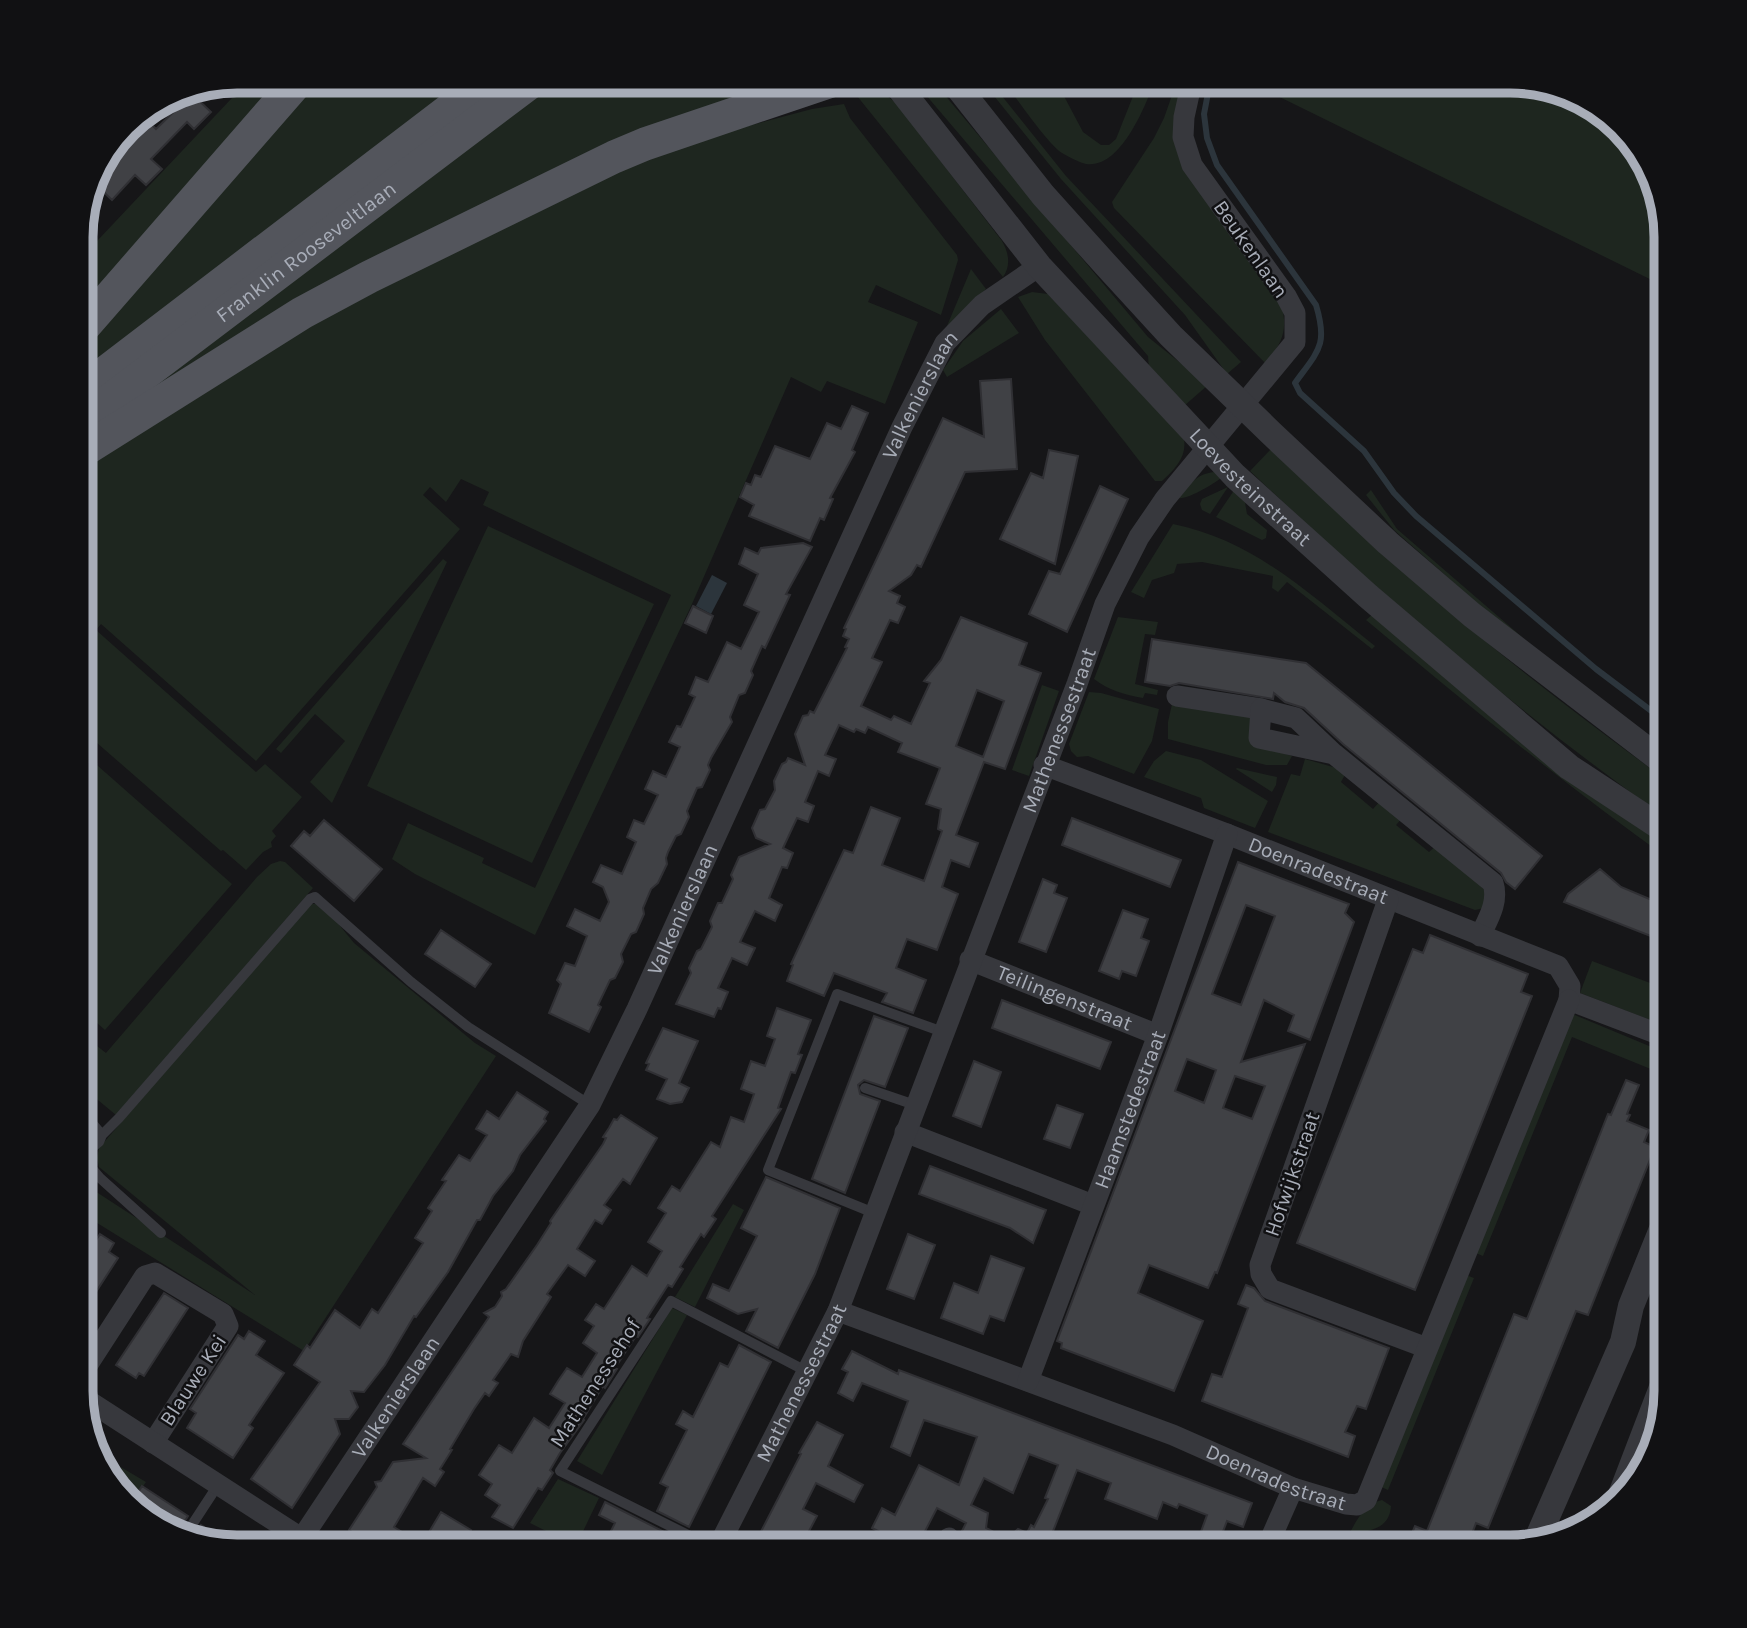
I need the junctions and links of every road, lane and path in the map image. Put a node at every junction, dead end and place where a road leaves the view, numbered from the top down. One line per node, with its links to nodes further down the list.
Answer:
1 (287, 93): 9 (main road)
2 (470, 93): 10 (main road, Franklin Rooseveltlaan)
3 (515, 93): 12 (main road, Franklin Rooseveltlaan)
4 (796, 93): 13 (main road)
5 (903, 93): 8 (street, Loevesteinstraat)
6 (962, 93): 11 (street)
7 (1189, 93): 11 (street, Beukenlaan)
8 (1039, 266): 14 (street, Loevesteinstraat); 28 (street, Valkenierslaan)
9 (93, 316)
10 (93, 382)
11 (1242, 406): 14 (street, Beukenlaan); 16 (street)
12 (93, 413)
13 (93, 444)
14 (1208, 447): 17 (street, Mathenessestraat); 18 (street, Loevesteinstraat)
15 (1177, 695): 21 (street)
16 (1654, 755)
17 (1044, 765): 19 (street, Doenradestraat); 22 (street, Mathenessestraat)
18 (1654, 823)
19 (1227, 834): 20 (street, Doenradestraat); 26 (street, Haamstedestraat)
20 (1388, 900): 21 (street, Doenradestraat); 40 (street, Hofwijkstraat)
21 (1480, 936): 23 (street, Doenradestraat)
22 (970, 960): 24 (street, Mathenessestraat); 26 (street, Teilingenstraat)
23 (1569, 1000): 25 (street); 40 (street, Doenradestraat)
24 (943, 1032): 29 (street, Mathenessestraat); 36 (lane)
25 (1654, 1032)
26 (1158, 1035): 35 (street, Haamstedestraat)
27 (865, 1088): 29 (lane)
28 (590, 1105): 32 (lane); 53 (street, Valkenierslaan)
29 (915, 1105): 31 (street, Mathenessestraat)
30 (93, 1123): 32 (lane)
31 (905, 1132): 35 (street); 36 (street, Mathenessestraat)
32 (102, 1135): 33 (lane)
33 (93, 1147)
34 (93, 1170): 37 (lane)
35 (1093, 1205): 43 (street, Haamstedestraat)
36 (874, 1213): 39 (street, Mathenessestraat)
37 (161, 1233)
38 (1654, 1273): 51 (street)
39 (838, 1311): 42 (street, Mathenessestraat); 43 (street, Doenradestraat)
40 (1427, 1348): 49 (street, Doenradestraat)
41 (93, 1356): 46 (street, Blauwe Kei)
42 (806, 1371): 54 (lane, Mathenessehof); 55 (street, Mathenessestraat)
43 (1028, 1381): 49 (street, Doenradestraat)
44 (94, 1406): 46 (street, Blauwe Kei)
45 (1652, 1414): 47 (street)
46 (153, 1443): 48 (street, Blauwe Kei)
47 (1627, 1475)
48 (218, 1485): 50 (lane); 52 (street, Blauwe Kei)
49 (1293, 1488): 56 (street)
50 (191, 1527)
51 (1540, 1531)
52 (290, 1535)
53 (310, 1535)
54 (687, 1535)
55 (724, 1535)
56 (1272, 1535)

